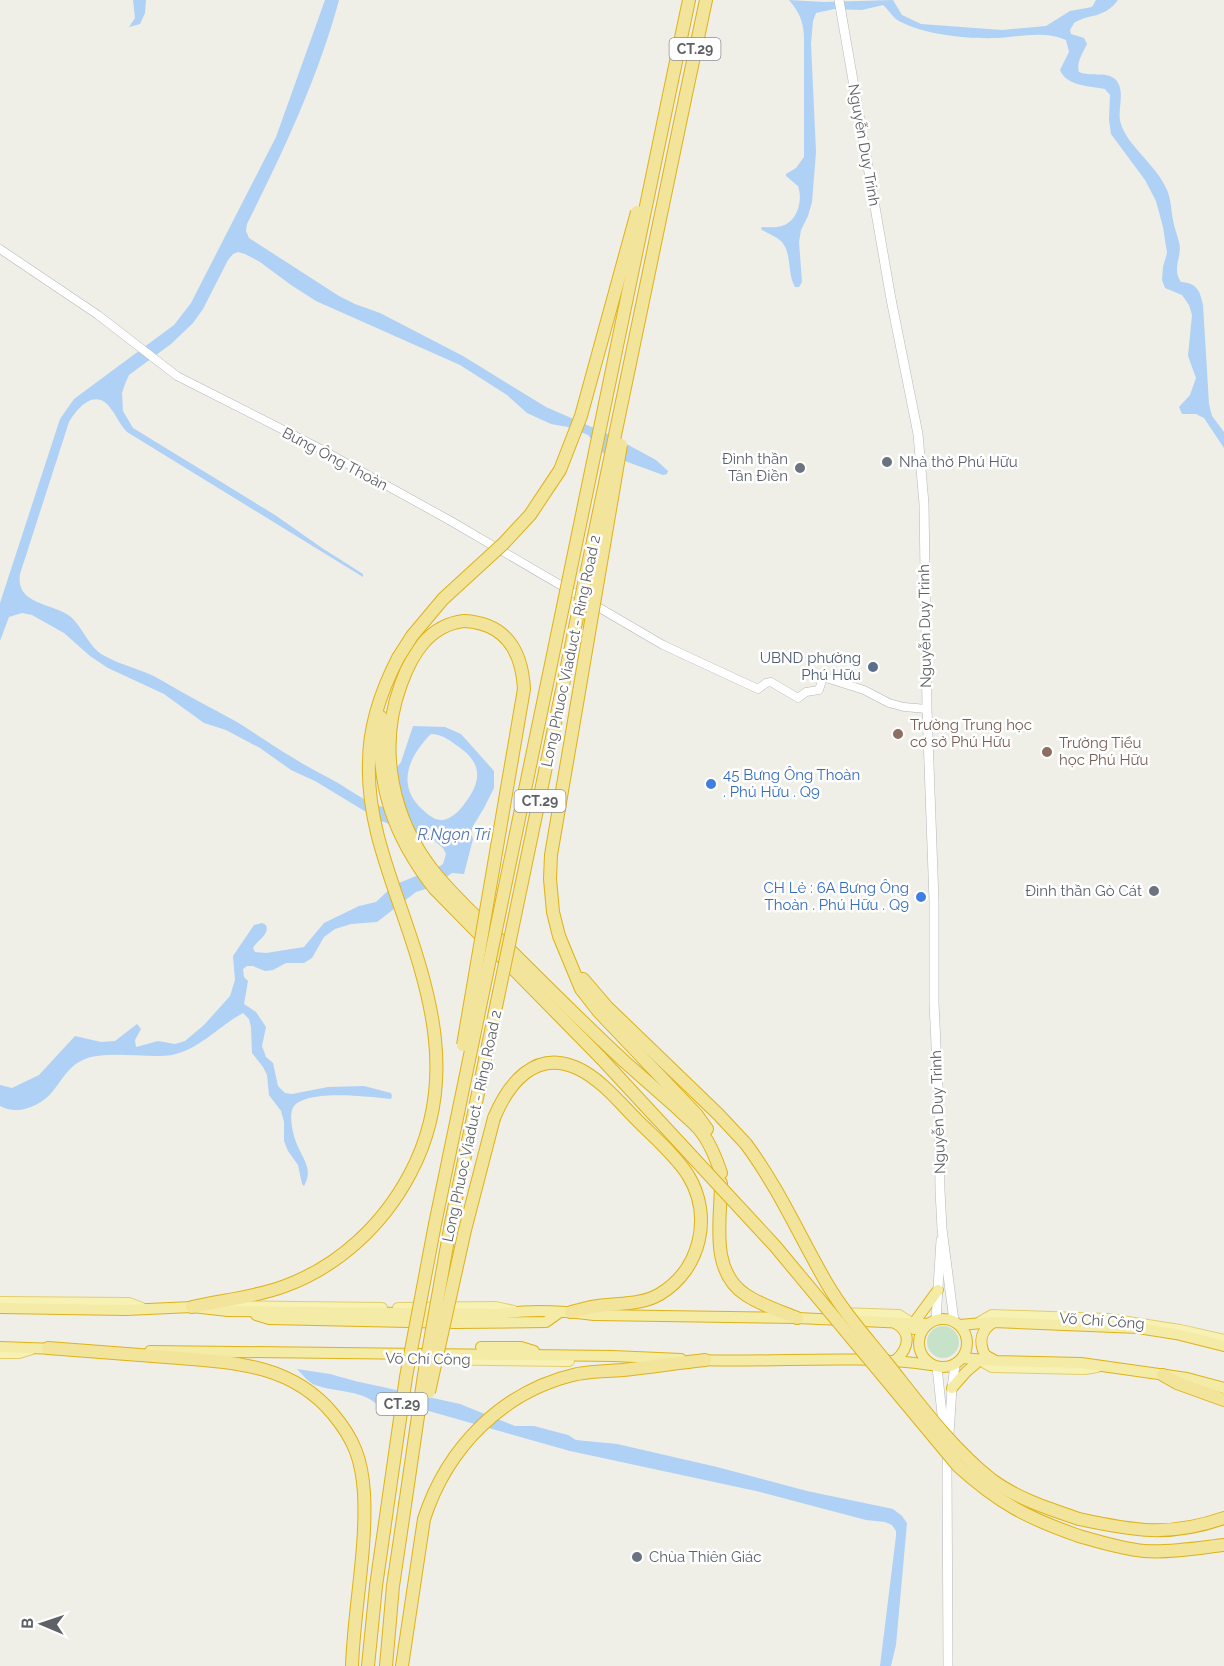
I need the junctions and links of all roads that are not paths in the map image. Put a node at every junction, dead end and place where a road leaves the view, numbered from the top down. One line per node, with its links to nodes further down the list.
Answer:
1 (688, 0): 4 (highway, Long Phuoc Viaduct - Ring Road 2 / CT.29)
2 (706, 0): 5 (highway, Long Phuoc Viaduct - Ring Road 2 / CT.29)
3 (839, 0): 8 (main road, Nguyễn Duy Trinh)
4 (669, 95): 7 (highway, bridge); 13 (highway, Long Phuoc Viaduct - Ring Road 2 / CT.29, bridge)
5 (685, 99): 11 (highway, bridge); 55 (highway, Long Phuoc Viaduct - Ring Road 2 / CT.29, bridge)
6 (0, 249): 8 (street, Bưng Ông Thoàn)
7 (389, 675): 9 (highway); 17 (highway)
8 (927, 709): 14 (main road, Nguyễn Duy Trinh)
9 (426, 869): 10 (highway); 13 (highway, bridge)
10 (439, 886): 12 (highway); 57 (highway, bridge)
11 (571, 964): 12 (highway); 56 (highway, bridge)
12 (722, 1173): 23 (highway)
13 (435, 1224): 59 (highway, Long Phuoc Viaduct - Ring Road 2 / CT.29, bridge)
14 (942, 1229): 15 (main road, Nguyễn Duy Trinh); 29 (main road, Nguyễn Duy Trinh)
15 (938, 1290): 25 (main road, Nguyễn Duy Trinh); 30 (highway)
16 (0, 1302): 19 (main road)
17 (192, 1307): 19 (highway); 20 (highway); 21 (main road)
18 (0, 1308): 19 (highway)
19 (142, 1308)
20 (245, 1311): 21 (highway); 22 (highway)
21 (517, 1311): 22 (highway)
22 (566, 1312): 23 (highway); 55 (highway, bridge)
23 (797, 1318): 24 (highway)
24 (821, 1320): 28 (highway); 30 (main road)
25 (932, 1322): 29 (highway); 30 (highway); 47 (highway)
26 (980, 1322): 27 (highway, Võ Chí Công); 29 (highway, Võ Chí Công); 31 (main road, Võ Chí Công); 43 (highway)
27 (994, 1322): 31 (highway, Võ Chí Công); 45 (highway)
28 (895, 1323): 30 (highway); 42 (highway)
29 (957, 1323): 44 (highway)
30 (913, 1324): 46 (highway)
31 (1162, 1329): 32 (main road, Võ Chí Công); 33 (highway, Võ Chí Công)
32 (1224, 1340)
33 (1224, 1346)
34 (0, 1347): 35 (highway, Võ Chí Công)
35 (35, 1348): 36 (highway, Võ Chí Công); 38 (main road, Võ Chí Công)
36 (48, 1348): 37 (highway, Võ Chí Công); 58 (highway)
37 (216, 1352): 39 (highway, Võ Chí Công); 39 (main road, Võ Chí Công)
38 (0, 1353)
39 (640, 1357): 41 (highway, Võ Chí Công)
40 (796, 1358): 41 (highway, Võ Chí Công); 42 (highway, Võ Chí Công); 46 (main road, Võ Chí Công)
41 (705, 1360): 61 (highway)
42 (896, 1360): 46 (highway, Võ Chí Công)
43 (980, 1360): 44 (highway); 45 (highway); 48 (main road); 50 (highway)
44 (959, 1361): 47 (highway); 50 (main road)
45 (994, 1361): 48 (highway)
46 (911, 1362): 47 (highway, Võ Chí Công)
47 (934, 1366): 54 (main road)
48 (1102, 1366): 49 (highway)
49 (1163, 1375): 51 (highway); 52 (main road); 53 (highway)
50 (952, 1388): 54 (main road)
51 (1224, 1388)
52 (1224, 1393)
53 (1224, 1400)
54 (947, 1465): 62 (main road)
55 (405, 1505): 60 (highway, Long Phuoc Viaduct - Ring Road 2 / CT.29)
56 (1224, 1518)
57 (1224, 1545)
58 (352, 1666)
59 (368, 1666)
60 (386, 1666)
61 (402, 1666)
62 (948, 1666)

